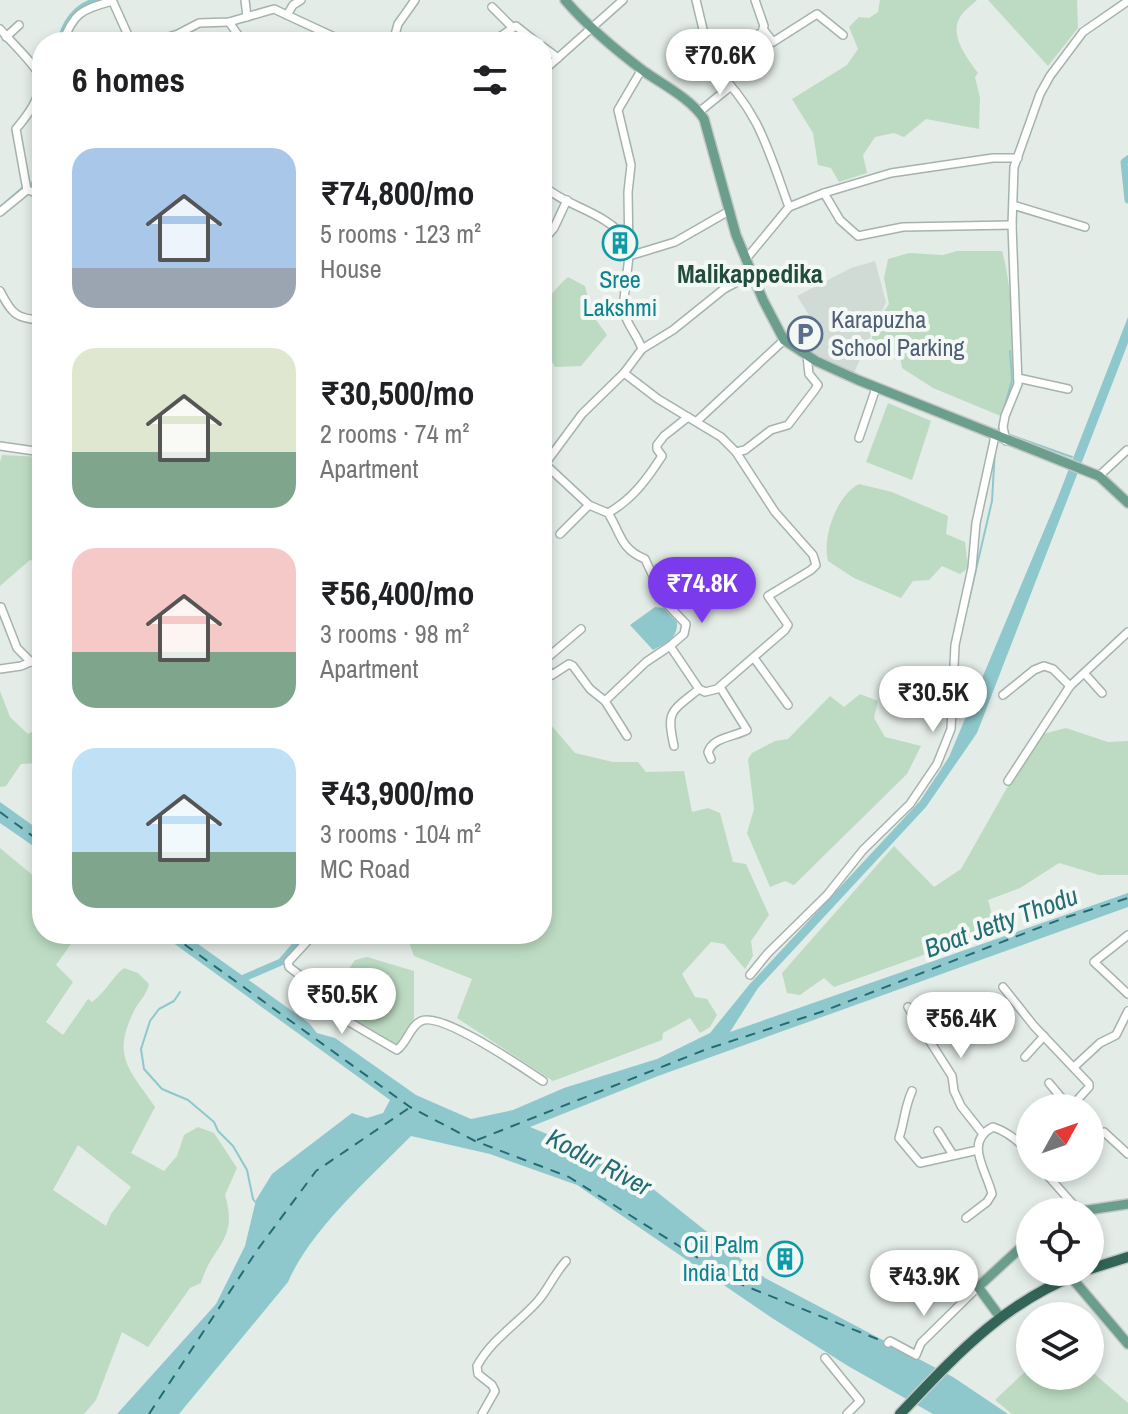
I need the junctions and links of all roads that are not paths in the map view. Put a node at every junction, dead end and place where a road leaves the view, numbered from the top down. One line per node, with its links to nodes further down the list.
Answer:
1 (245, 0): 11 (street)
2 (301, 0): 10 (street)
3 (415, 0): 23 (street)
4 (565, 0): 16 (main road)
5 (623, 0): 16 (street)
6 (696, 0): 32 (street)
7 (755, 0): 17 (street)
8 (1128, 1): 37 (street)
9 (492, 7): 14 (street)
10 (287, 15): 11 (street); 22 (street)
11 (247, 17): 12 (street)
12 (229, 22): 20 (street); 21 (street)
13 (19, 25): 27 (street)
14 (512, 27): 24 (street); 25 (street)
15 (0, 29): 27 (street)
16 (592, 29): 29 (street); 33 (main road)
17 (763, 29): 26 (street); 32 (street)
18 (68, 32): 19 (street)
19 (126, 32)
20 (182, 32)
21 (236, 32)
22 (319, 32)
23 (396, 32)
24 (505, 32)
25 (524, 32)
26 (843, 35)
27 (6, 37): 31 (street)
28 (552, 54): 29 (street)
29 (558, 58): 30 (street)
30 (552, 63)
31 (32, 67)
32 (712, 67): 34 (street)
33 (642, 69): 36 (main road); 50 (street)
34 (731, 86): 36 (street); 44 (street)
35 (32, 109): 38 (street)
36 (699, 112): 45 (main road)
37 (1018, 158): 41 (street); 43 (street)
38 (27, 183): 39 (street); 46 (street)
39 (32, 189)
40 (552, 193): 42 (street)
41 (824, 193): 44 (street); 47 (street)
42 (567, 200): 49 (street); 50 (street)
43 (1013, 205): 47 (street); 48 (street)
44 (789, 207): 52 (street)
45 (729, 211): 51 (street); 52 (main road)
46 (0, 212)
47 (1012, 225): 62 (street)
48 (1085, 227)
49 (552, 230)
50 (629, 243): 51 (street)
51 (629, 256): 59 (street)
52 (746, 259): 53 (main road)
53 (752, 274): 58 (main road); 59 (street)
54 (0, 291): 55 (street)
55 (10, 308): 56 (street); 57 (street)
56 (0, 313)
57 (32, 320)
58 (784, 340): 60 (main road); 66 (street)
59 (642, 349): 61 (street)
60 (807, 356): 63 (main road); 72 (street)
61 (624, 373): 65 (street); 73 (street)
62 (1018, 378): 64 (street); 68 (street)
63 (876, 388): 67 (street); 68 (main road)
64 (1068, 389)
65 (688, 417): 66 (street); 78 (street)
66 (697, 421): 72 (street)
67 (859, 438)
68 (999, 438): 75 (main road); 98 (street)
69 (0, 446): 71 (street)
70 (1127, 450): 75 (street)
71 (32, 451)
72 (736, 452): 85 (street)
73 (552, 455)
74 (552, 473): 77 (street)
75 (1099, 476): 76 (main road)
76 (1125, 496)
77 (589, 505): 78 (street); 79 (street)
78 (608, 513): 83 (street)
79 (560, 534)
80 (1, 607): 86 (street)
81 (581, 629): 84 (street)
82 (1126, 638): 88 (street)
83 (670, 646): 93 (street); 96 (street)
84 (552, 654)
85 (754, 658): 92 (street); 97 (street)
86 (32, 662): 87 (street)
87 (0, 669)
88 (1085, 674): 91 (street); 94 (street)
89 (552, 675): 96 (street)
90 (889, 681): 98 (street)
91 (1070, 686): 95 (street); 102 (street)
92 (720, 687): 93 (street); 101 (street)
93 (699, 689): 100 (street)
94 (1102, 693)
95 (1003, 695)
96 (605, 701): 99 (street)
97 (788, 705)
98 (952, 711): 105 (street)
99 (627, 736)
100 (674, 746)
101 (711, 759)
102 (1008, 781)
103 (1128, 935): 107 (street)
104 (305, 944): 113 (street)
105 (750, 975)
106 (1003, 987): 110 (street)
107 (1128, 994)
108 (908, 1007): 120 (street)
109 (1128, 1013): 112 (street)
110 (1044, 1036): 111 (street); 112 (street)
111 (1025, 1057)
112 (1074, 1067): 117 (street)
113 (543, 1081)
114 (1049, 1083): 116 (street)
115 (912, 1091): 124 (street)
116 (1058, 1094)
117 (1083, 1094)
118 (938, 1131): 124 (street)
119 (1104, 1132): 123 (street)
120 (983, 1134): 121 (street); 122 (street)
121 (1016, 1141)
122 (978, 1150): 124 (street); 129 (street)
123 (1128, 1154)
124 (953, 1155)
125 (1052, 1182): 126 (street)
126 (1066, 1198)
127 (1128, 1204): 128 (main road)
128 (1104, 1208)
129 (966, 1218)
130 (1016, 1252): 136 (main road)
131 (1128, 1257): 133 (highway)
132 (566, 1261): 142 (street)
133 (1104, 1265)
134 (1055, 1286): 137 (highway)
135 (1079, 1286): 139 (main road)
136 (978, 1287): 137 (main road); 138 (street)
137 (1000, 1317): 141 (highway)
138 (888, 1343)
139 (1128, 1344)
140 (825, 1358): 143 (street)
141 (903, 1412)
142 (482, 1414)
143 (847, 1414)

